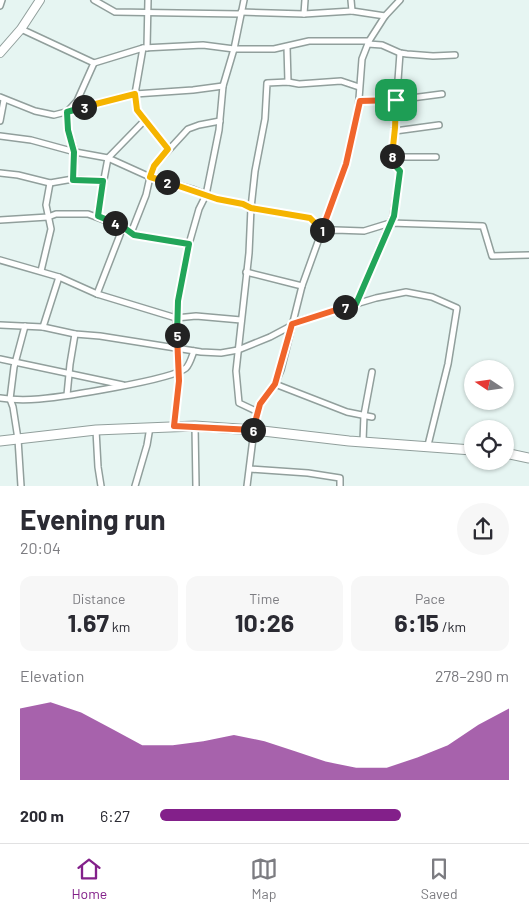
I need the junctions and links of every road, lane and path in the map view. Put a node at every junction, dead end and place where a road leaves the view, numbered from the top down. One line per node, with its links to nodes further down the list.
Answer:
1 (2, 0): 9 (street)
2 (40, 0): 15 (street)
3 (94, 0): 11 (street)
4 (148, 0): 11 (street)
5 (244, 0): 12 (street)
6 (305, 0): 13 (street)
7 (351, 0): 10 (street)
8 (400, 0): 14 (street)
9 (0, 6)
10 (352, 11): 13 (street); 14 (street)
11 (147, 12): 12 (street); 18 (street)
12 (240, 13): 13 (street); 19 (street)
13 (304, 14)
14 (385, 16): 16 (street)
15 (21, 29): 20 (street); 23 (street)
16 (369, 43): 17 (street); 21 (street); 26 (street)
17 (287, 47): 19 (street); 24 (street)
18 (145, 48): 19 (street); 23 (street); 27 (street)
19 (234, 49): 25 (street)
20 (0, 53)
21 (400, 53): 22 (street); 30 (street)
22 (455, 55)
23 (94, 62): 32 (street)
24 (288, 82): 26 (street); 50 (street)
25 (223, 86): 27 (street); 35 (street)
26 (360, 87): 31 (street)
27 (135, 94): 32 (street); 33 (street)
28 (442, 94): 30 (street)
29 (2, 99): 32 (street); 34 (street)
30 (396, 100): 31 (street); 37 (street)
31 (360, 101): 57 (street)
32 (67, 112): 40 (street)
33 (145, 120): 39 (street); 43 (street)
34 (0, 121)
35 (220, 121): 39 (street); 49 (street)
36 (439, 125): 37 (street)
37 (395, 131): 41 (street)
38 (0, 136): 40 (street)
39 (168, 149): 45 (street)
40 (74, 152): 43 (street); 46 (street)
41 (392, 157): 42 (street); 54 (street)
42 (436, 157)
43 (108, 158): 45 (street); 47 (street)
44 (0, 174): 48 (street)
45 (150, 177): 49 (street); 56 (street)
46 (73, 180): 47 (street); 48 (street)
47 (103, 181): 51 (street)
48 (50, 183): 52 (street)
49 (206, 195): 50 (street); 58 (street)
50 (251, 208): 57 (street); 62 (street)
51 (98, 216): 52 (street); 55 (street)
52 (48, 217): 53 (street); 61 (street)
53 (0, 220)
54 (390, 223): 57 (street); 59 (street); 66 (street)
55 (123, 227): 56 (street); 65 (street)
56 (131, 233): 58 (street)
57 (320, 234): 64 (street)
58 (189, 244): 67 (street)
59 (529, 255)
60 (0, 260): 61 (street)
61 (41, 271): 63 (street)
62 (246, 272): 64 (street); 68 (street)
63 (59, 277): 65 (street); 72 (street)
64 (302, 286): 69 (street)
65 (97, 294): 67 (street)
66 (356, 304): 69 (street); 98 (street)
67 (176, 318): 68 (street); 74 (street)
68 (241, 320): 75 (street)
69 (292, 324): 75 (street); 82 (street)
70 (0, 325): 71 (street)
71 (25, 326): 72 (street); 78 (street)
72 (42, 327): 73 (street)
73 (75, 334): 74 (street); 81 (street)
74 (177, 348): 76 (street); 79 (street)
75 (238, 350): 76 (street); 87 (street)
76 (194, 351): 79 (street)
77 (0, 358): 78 (street)
78 (16, 362): 81 (street); 86 (street)
79 (179, 372): 83 (street); 90 (street)
80 (372, 372): 88 (street)
81 (68, 373): 83 (street); 84 (street)
82 (275, 384): 87 (street); 88 (street)
83 (126, 385): 84 (street)
84 (67, 394): 86 (street)
85 (0, 398): 86 (street)
86 (10, 399): 95 (street)
87 (258, 412): 94 (street)
88 (364, 415): 89 (street); 97 (street)
89 (372, 417)
90 (174, 426): 91 (main road); 92 (main road)
91 (195, 426): 94 (main road); 106 (street)
92 (150, 427): 93 (main road); 105 (street)
93 (96, 430): 95 (main road); 104 (street)
94 (254, 430): 97 (main road); 102 (street)
95 (18, 439): 96 (main road); 103 (street)
96 (0, 441)
97 (363, 441): 98 (main road)
98 (428, 445): 99 (main road)
99 (464, 449)
100 (514, 456): 101 (main road)
101 (529, 458)
102 (250, 469): 107 (street); 108 (street)
103 (22, 486)
104 (101, 486)
105 (135, 486)
106 (196, 486)
107 (247, 486)
108 (340, 486)

